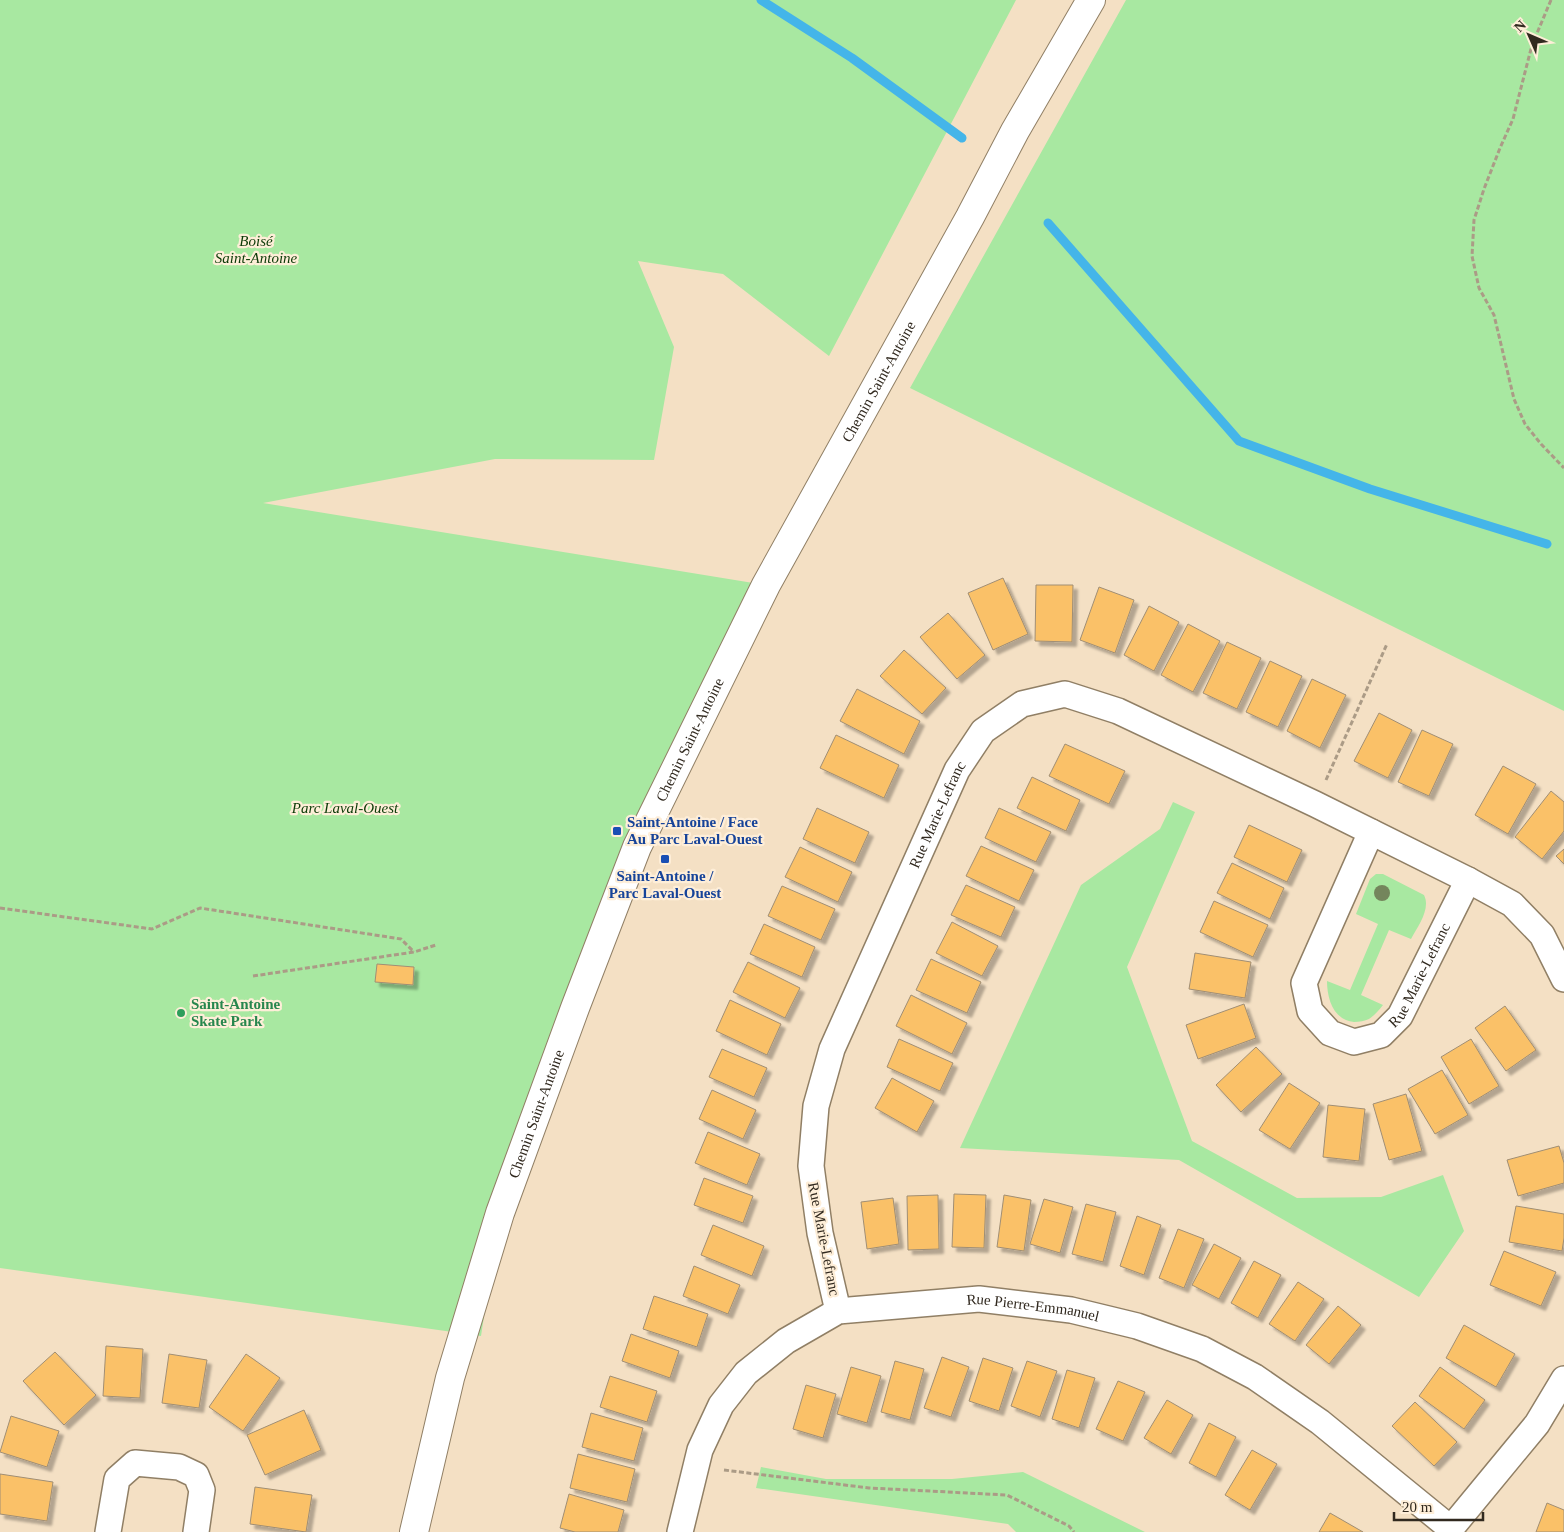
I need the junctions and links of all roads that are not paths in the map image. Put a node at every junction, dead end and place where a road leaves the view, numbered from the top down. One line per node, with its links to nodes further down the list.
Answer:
1 (1091, 0): 10 (street, Chemin Saint-Antoine)
2 (1371, 832): 3 (street, Rue Marie-Lefranc); 3 (street, Rue Marie-Lefranc); 5 (street, Rue Marie-Lefranc)
3 (1468, 880): 4 (street, Rue Marie-Lefranc)
4 (1564, 979)
5 (838, 1311): 7 (street, Rue Pierre-Emmanuel); 11 (street, Rue Pierre-Emmanuel)
6 (1564, 1379): 7 (street)
7 (1449, 1530)
8 (108, 1532): 9 (street)
9 (196, 1532)
10 (414, 1532)
11 (680, 1532)

